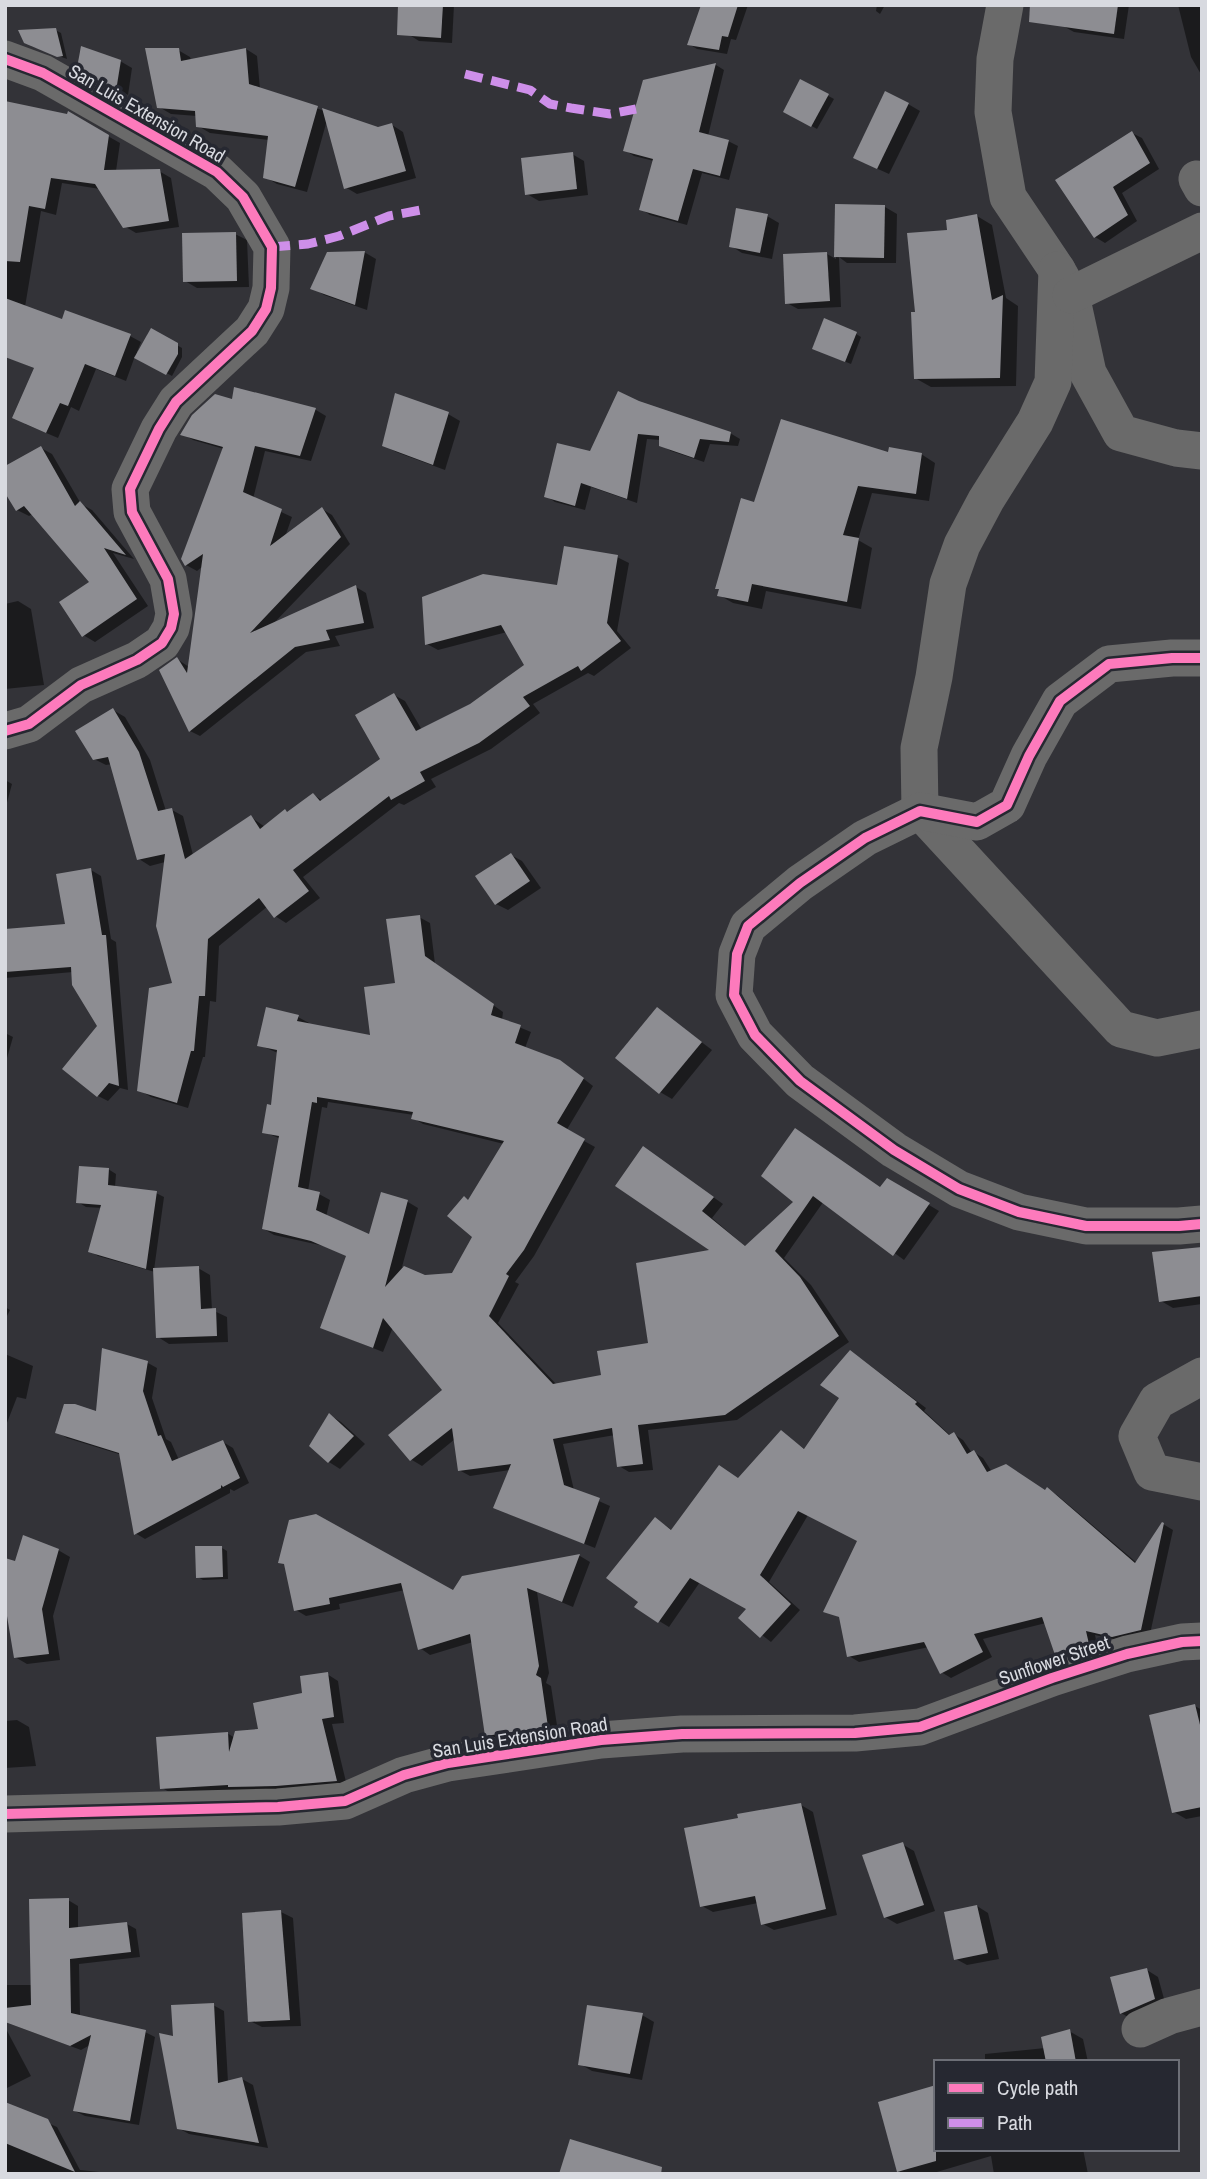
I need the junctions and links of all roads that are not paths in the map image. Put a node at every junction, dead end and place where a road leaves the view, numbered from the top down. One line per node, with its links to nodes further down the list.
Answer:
1 (1004, 5): 4 (street)
2 (5, 59): 7 (street, San Luis Extension Road)
3 (1202, 231): 4 (street)
4 (1064, 283): 5 (street); 8 (street)
5 (1202, 451)
6 (1202, 658): 8 (street)
7 (5, 732)
8 (920, 811): 9 (street); 10 (street)
9 (1202, 1029)
10 (1202, 1224)
11 (1202, 1376): 12 (street)
12 (1202, 1482)
13 (1202, 1642): 14 (street, Sunflower Street)
14 (920, 1727): 15 (street, San Luis Extension Road)
15 (5, 1814)
16 (1202, 2007): 17 (street)
17 (1140, 2029)

